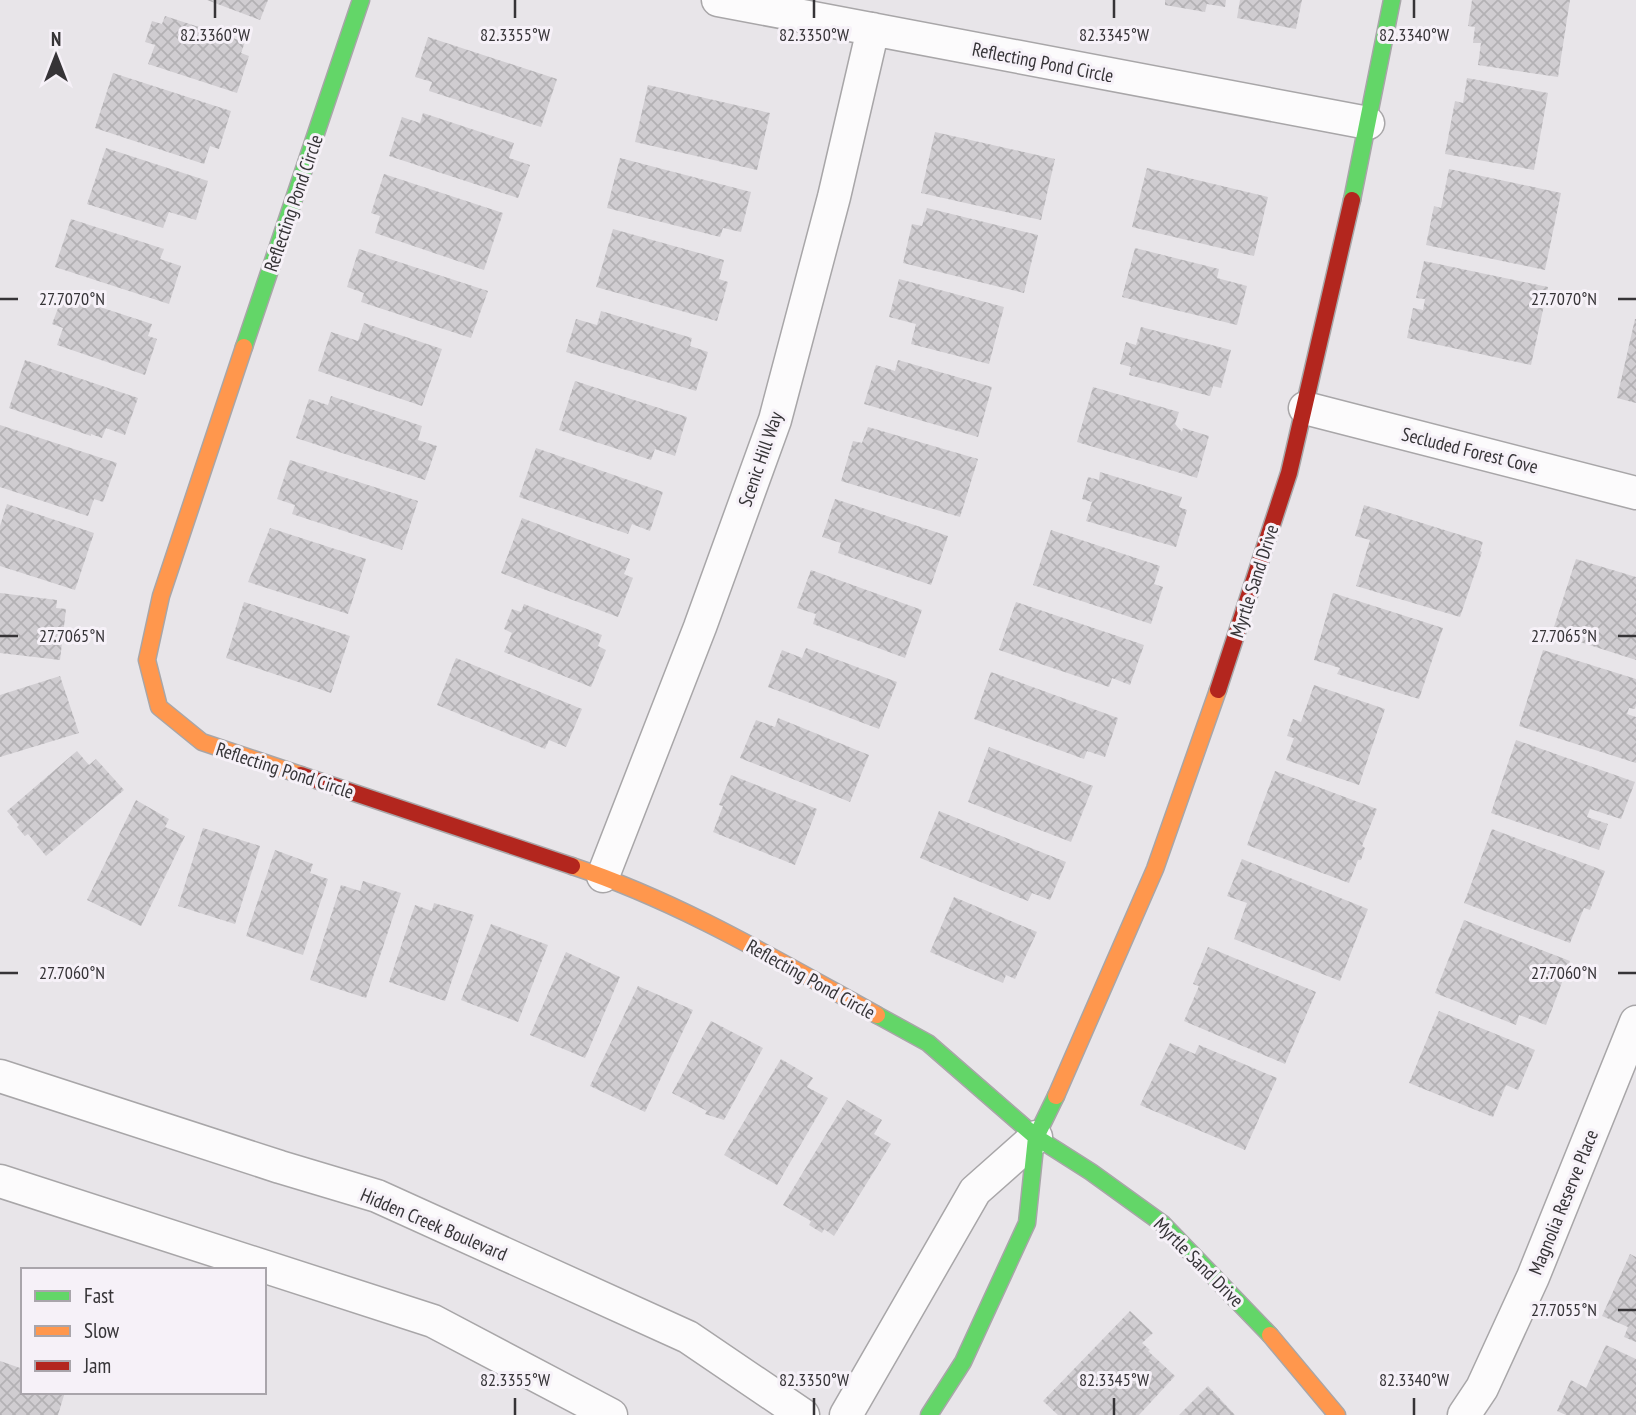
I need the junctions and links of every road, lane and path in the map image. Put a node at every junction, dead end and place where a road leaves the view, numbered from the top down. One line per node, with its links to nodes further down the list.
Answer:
1 (361, 0): 8 (street, Reflecting Pond Circle)
2 (718, 0): 4 (street, Reflecting Pond Circle)
3 (1392, 0): 5 (street, Myrtle Sand Drive)
4 (873, 29): 5 (street, Reflecting Pond Circle); 8 (street, Scenic Hill Way)
5 (1368, 123): 6 (street, Myrtle Sand Drive)
6 (1305, 408): 7 (street, Secluded Forest Cove); 11 (street, Myrtle Sand Drive)
7 (1636, 493)
8 (603, 876): 11 (street, Reflecting Pond Circle)
9 (1636, 1022): 18 (street, Magnolia Reserve Place)
10 (0, 1076): 14 (street, Hidden Creek Boulevard)
11 (1036, 1137): 15 (street, Myrtle Sand Drive); 16 (street, Myrtle Sand Drive); 17 (street, Myrtle Sand Drive)
12 (0, 1181): 13 (street)
13 (611, 1415)
14 (803, 1415)
15 (846, 1415)
16 (929, 1415)
17 (1337, 1415)
18 (1464, 1415)

